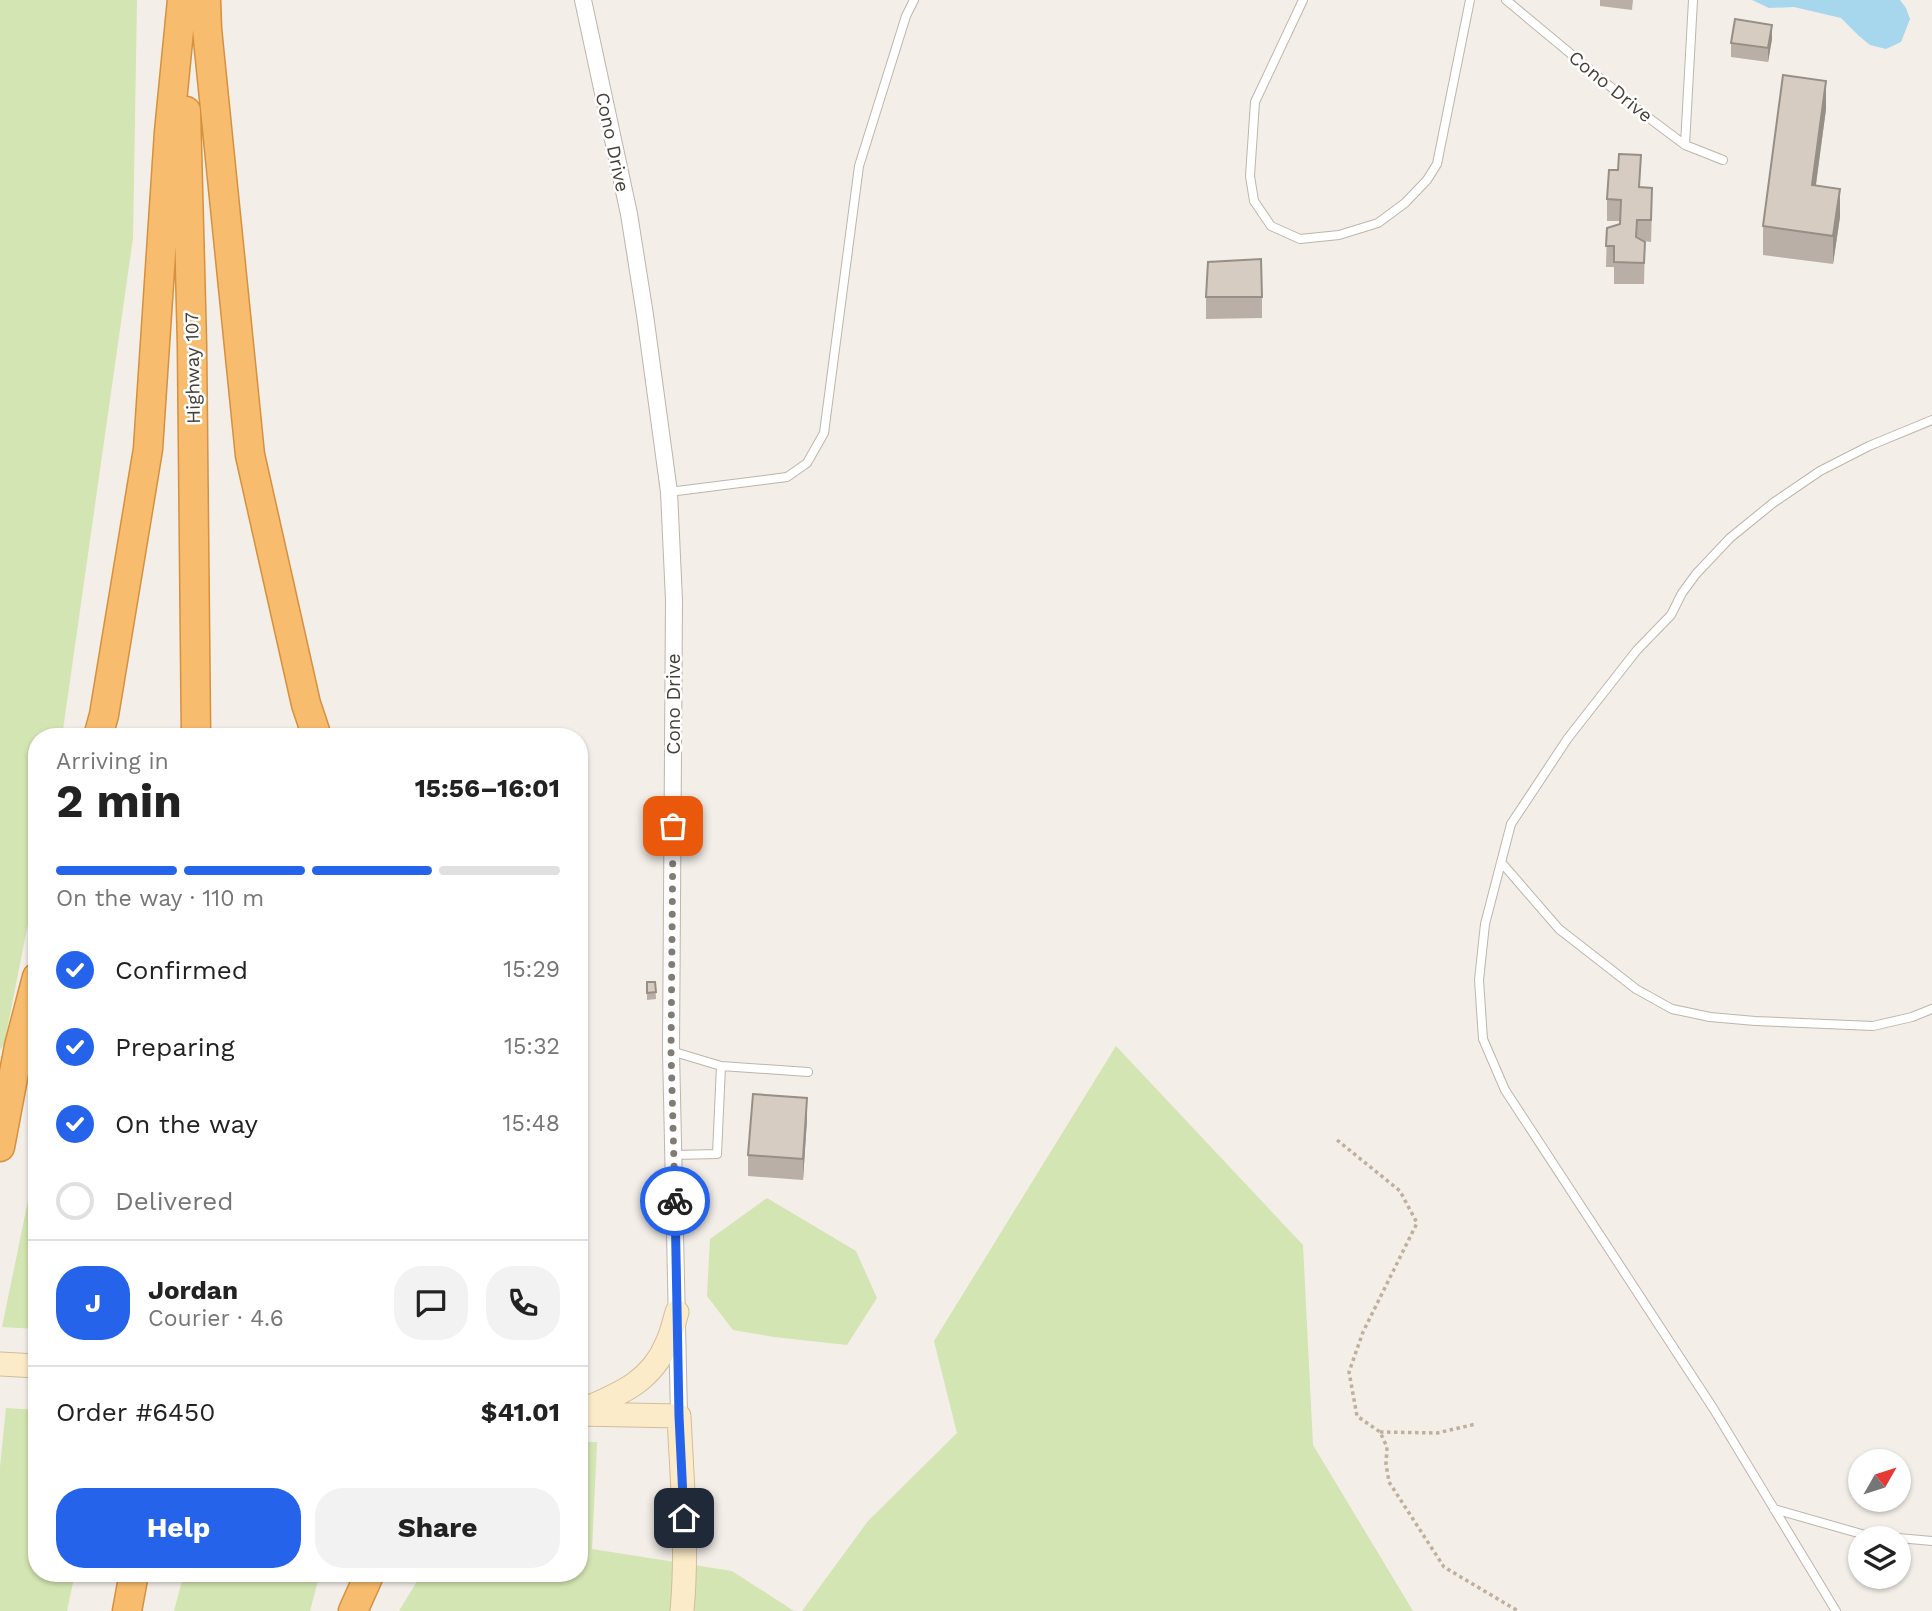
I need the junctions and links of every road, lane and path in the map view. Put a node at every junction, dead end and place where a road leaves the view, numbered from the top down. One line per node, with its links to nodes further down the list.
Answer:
1 (183, 0): 13 (highway); 14 (highway, Highway 107)
2 (206, 0): 15 (highway)
3 (583, 0): 12 (street, Cono Drive)
4 (914, 0): 12 (lane)
5 (1303, 0): 6 (lane)
6 (1470, 0)
7 (1506, 0): 9 (lane, Cono Drive)
8 (1693, 0): 9 (lane)
9 (1685, 145): 10 (lane, Cono Drive)
10 (1723, 160)
11 (1932, 420): 16 (lane)
12 (669, 492): 19 (street, Cono Drive)
13 (101, 728)
14 (196, 728)
15 (314, 728)
16 (1501, 862): 17 (lane); 33 (lane)
17 (1932, 1009)
18 (28, 1012): 23 (highway)
19 (671, 1051): 20 (lane); 24 (street, Cono Drive)
20 (721, 1066): 21 (lane); 24 (lane)
21 (808, 1072)
22 (1336, 1140): 32 (path)
23 (0, 1147)
24 (674, 1155): 25 (street, Cono Drive)
25 (677, 1312): 28 (street); 30 (street, Cono Drive)
26 (0, 1364): 27 (street)
27 (28, 1366)
28 (588, 1409)
29 (588, 1413): 30 (street)
30 (679, 1416): 39 (street)
31 (1476, 1424): 32 (path)
32 (1380, 1432): 40 (path)
33 (1774, 1509): 34 (lane); 41 (lane)
34 (1932, 1541)
35 (132, 1582): 37 (highway)
36 (366, 1582): 38 (highway)
37 (127, 1611)
38 (353, 1611)
39 (682, 1611)
40 (1518, 1611)
41 (1836, 1611)

